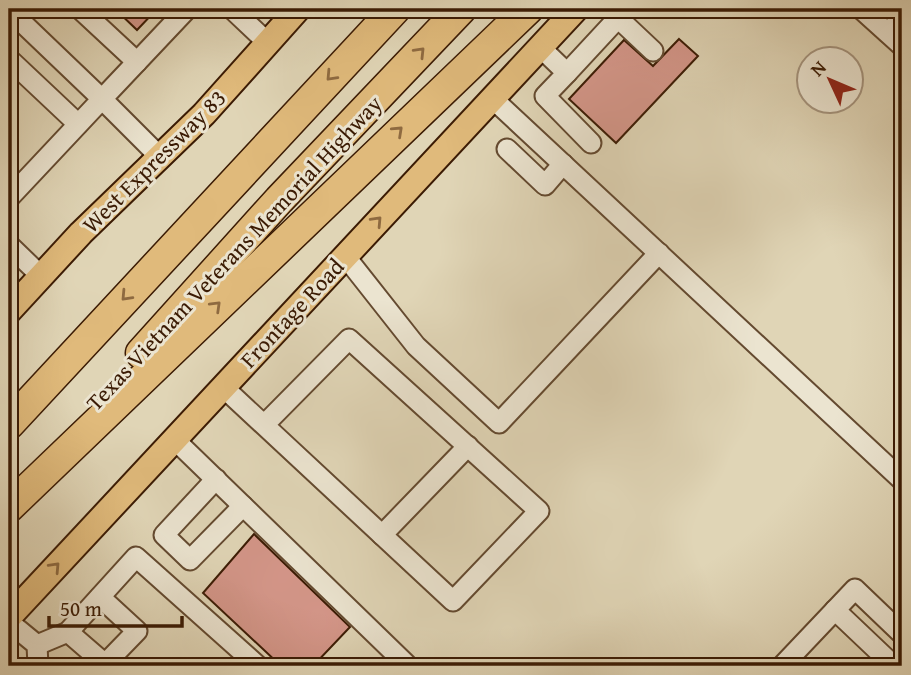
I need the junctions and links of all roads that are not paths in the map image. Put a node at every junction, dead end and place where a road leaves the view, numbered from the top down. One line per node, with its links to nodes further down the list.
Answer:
1 (80, 9): 18 (street)
2 (187, 9): 18 (street)
3 (232, 9): 13 (street)
4 (298, 9): 13 (main road, West Expressway 83)
5 (392, 9): 34 (highway, one-way to 34)
6 (461, 9): 40 (highway, Texas Vietnam Veterans Memorial Highway, one-way to 6)
7 (528, 9): 42 (highway, one-way to 7)
8 (576, 9): 15 (main road, Frontage Road)
9 (861, 9): 12 (street)
10 (9, 10): 21 (street)
11 (613, 13): 16 (street); 19 (street)
12 (895, 26): 14 (street)
13 (268, 43): 25 (main road, West Expressway 83)
14 (902, 46)
15 (540, 47): 19 (street); 20 (main road, Frontage Road)
16 (653, 51)
17 (9, 59): 22 (street)
18 (137, 62): 21 (street)
19 (567, 73): 23 (street)
20 (492, 98): 26 (street); 30 (main road, Frontage Road, one-way to 20)
21 (102, 99): 22 (street); 25 (street)
22 (78, 124): 27 (street)
23 (592, 144)
24 (507, 149): 26 (street)
25 (160, 157): 31 (main road, West Expressway 83)
26 (563, 164): 29 (street)
27 (12, 187)
28 (9, 245): 31 (street)
29 (659, 253): 30 (street); 39 (street)
30 (345, 256): 33 (main road, Frontage Road)
31 (41, 276): 32 (main road, West Expressway 83)
32 (9, 311)
33 (223, 387): 35 (street); 36 (main road, Frontage Road)
34 (9, 424)
35 (264, 425): 37 (street); 43 (street)
36 (174, 439): 38 (street); 46 (main road, Frontage Road, one-way to 36)
37 (468, 446): 43 (street); 43 (street)
38 (216, 480): 41 (street); 41 (street)
39 (902, 480)
40 (9, 499)
41 (243, 506): 50 (street)
42 (9, 507)
43 (382, 535)
44 (100, 597): 47 (street); 47 (street); 52 (street)
45 (835, 610): 48 (street); 53 (street); 54 (street)
46 (9, 619): 49 (street)
47 (68, 632): 49 (street)
48 (902, 634)
49 (37, 645): 51 (street)
50 (407, 665)
51 (38, 666)
52 (258, 666)
53 (782, 666)
54 (894, 666)

